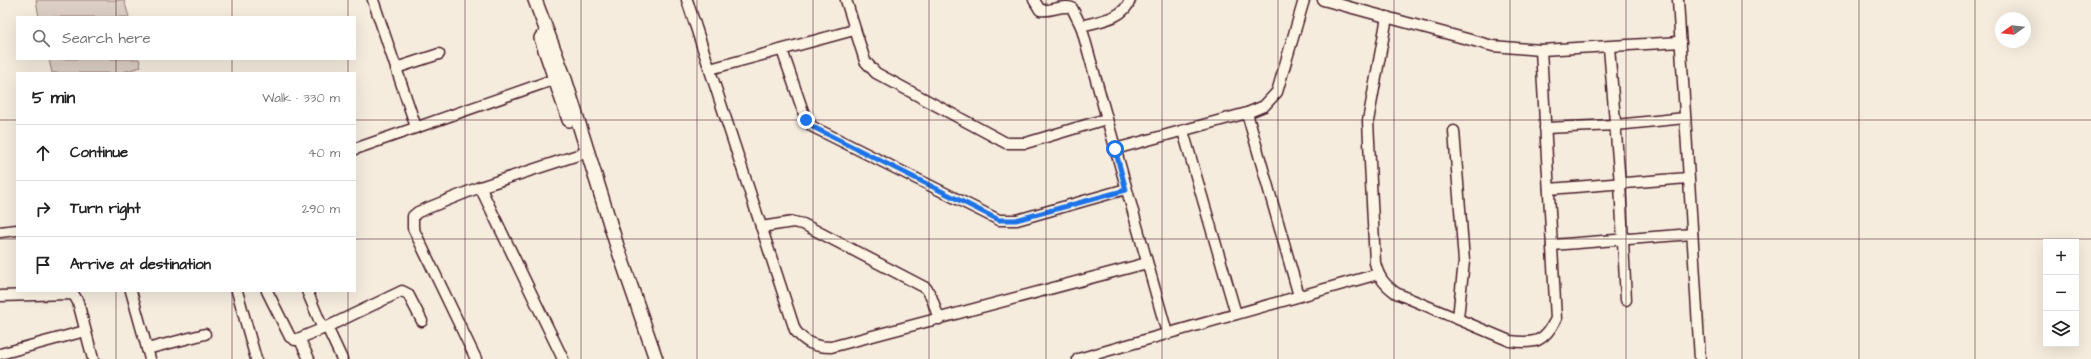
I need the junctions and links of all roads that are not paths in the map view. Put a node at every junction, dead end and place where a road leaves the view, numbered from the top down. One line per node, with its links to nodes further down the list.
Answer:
1 (373, 0): 19 (street)
2 (530, 0): 21 (main road)
3 (535, 0): 21 (main road)
4 (687, 0): 20 (street)
5 (846, 0): 13 (street)
6 (1034, 0): 12 (street)
7 (1130, 0): 12 (street)
8 (1304, 0): 22 (street)
9 (1323, 0): 11 (street)
10 (1678, 0): 14 (street)
11 (1387, 17): 17 (street); 45 (street)
12 (1081, 26): 23 (street)
13 (854, 30): 16 (street); 23 (street)
14 (1681, 42): 15 (street); 24 (street)
15 (1609, 48): 17 (street); 25 (street)
16 (782, 50): 20 (street); 37 (street)
17 (1541, 50): 27 (street)
18 (439, 54): 19 (street)
19 (396, 68): 26 (street)
20 (710, 69): 38 (street)
21 (559, 77): 26 (street); 32 (main road)
22 (1247, 113): 28 (street); 51 (street)
23 (1106, 118): 31 (street)
24 (1685, 118): 25 (street); 33 (street)
25 (1616, 125): 27 (street); 34 (street)
26 (416, 127): 30 (street)
27 (1545, 128): 36 (street)
28 (1182, 131): 31 (street); 53 (street)
29 (1454, 131): 54 (street)
30 (356, 149)
31 (1115, 149): 37 (street)
32 (583, 153): 35 (street); 71 (main road); 72 (main road)
33 (1688, 178): 34 (street); 41 (street)
34 (1620, 184): 36 (street); 42 (street)
35 (480, 187): 69 (street); 70 (street)
36 (1549, 189): 43 (street)
37 (1126, 190): 44 (street)
38 (761, 227): 55 (street); 55 (street)
39 (16, 230): 40 (street)
40 (0, 232)
41 (1692, 234): 42 (street); 74 (street)
42 (1623, 239): 43 (street); 52 (street)
43 (1552, 245): 54 (street)
44 (1147, 263): 55 (street); 59 (street)
45 (1378, 274): 51 (street); 54 (street)
46 (131, 292): 62 (street)
47 (237, 292): 66 (street)
48 (268, 292): 61 (street)
49 (307, 292): 57 (street)
50 (0, 296): 58 (street)
51 (1299, 296): 53 (street)
52 (1626, 300)
53 (1236, 314): 59 (street)
54 (1458, 318)
55 (939, 319)
56 (422, 321): 57 (street)
57 (325, 328): 61 (street); 68 (street)
58 (86, 331): 63 (street); 64 (street)
59 (1167, 333): 73 (street)
60 (205, 334): 62 (street)
61 (300, 340): 67 (street)
62 (147, 349): 65 (street)
63 (0, 354)
64 (93, 359)
65 (150, 359)
66 (256, 359)
67 (309, 359)
68 (342, 359)
69 (476, 359)
70 (563, 359)
71 (649, 359)
72 (656, 359)
73 (1078, 359)
74 (1700, 359)

